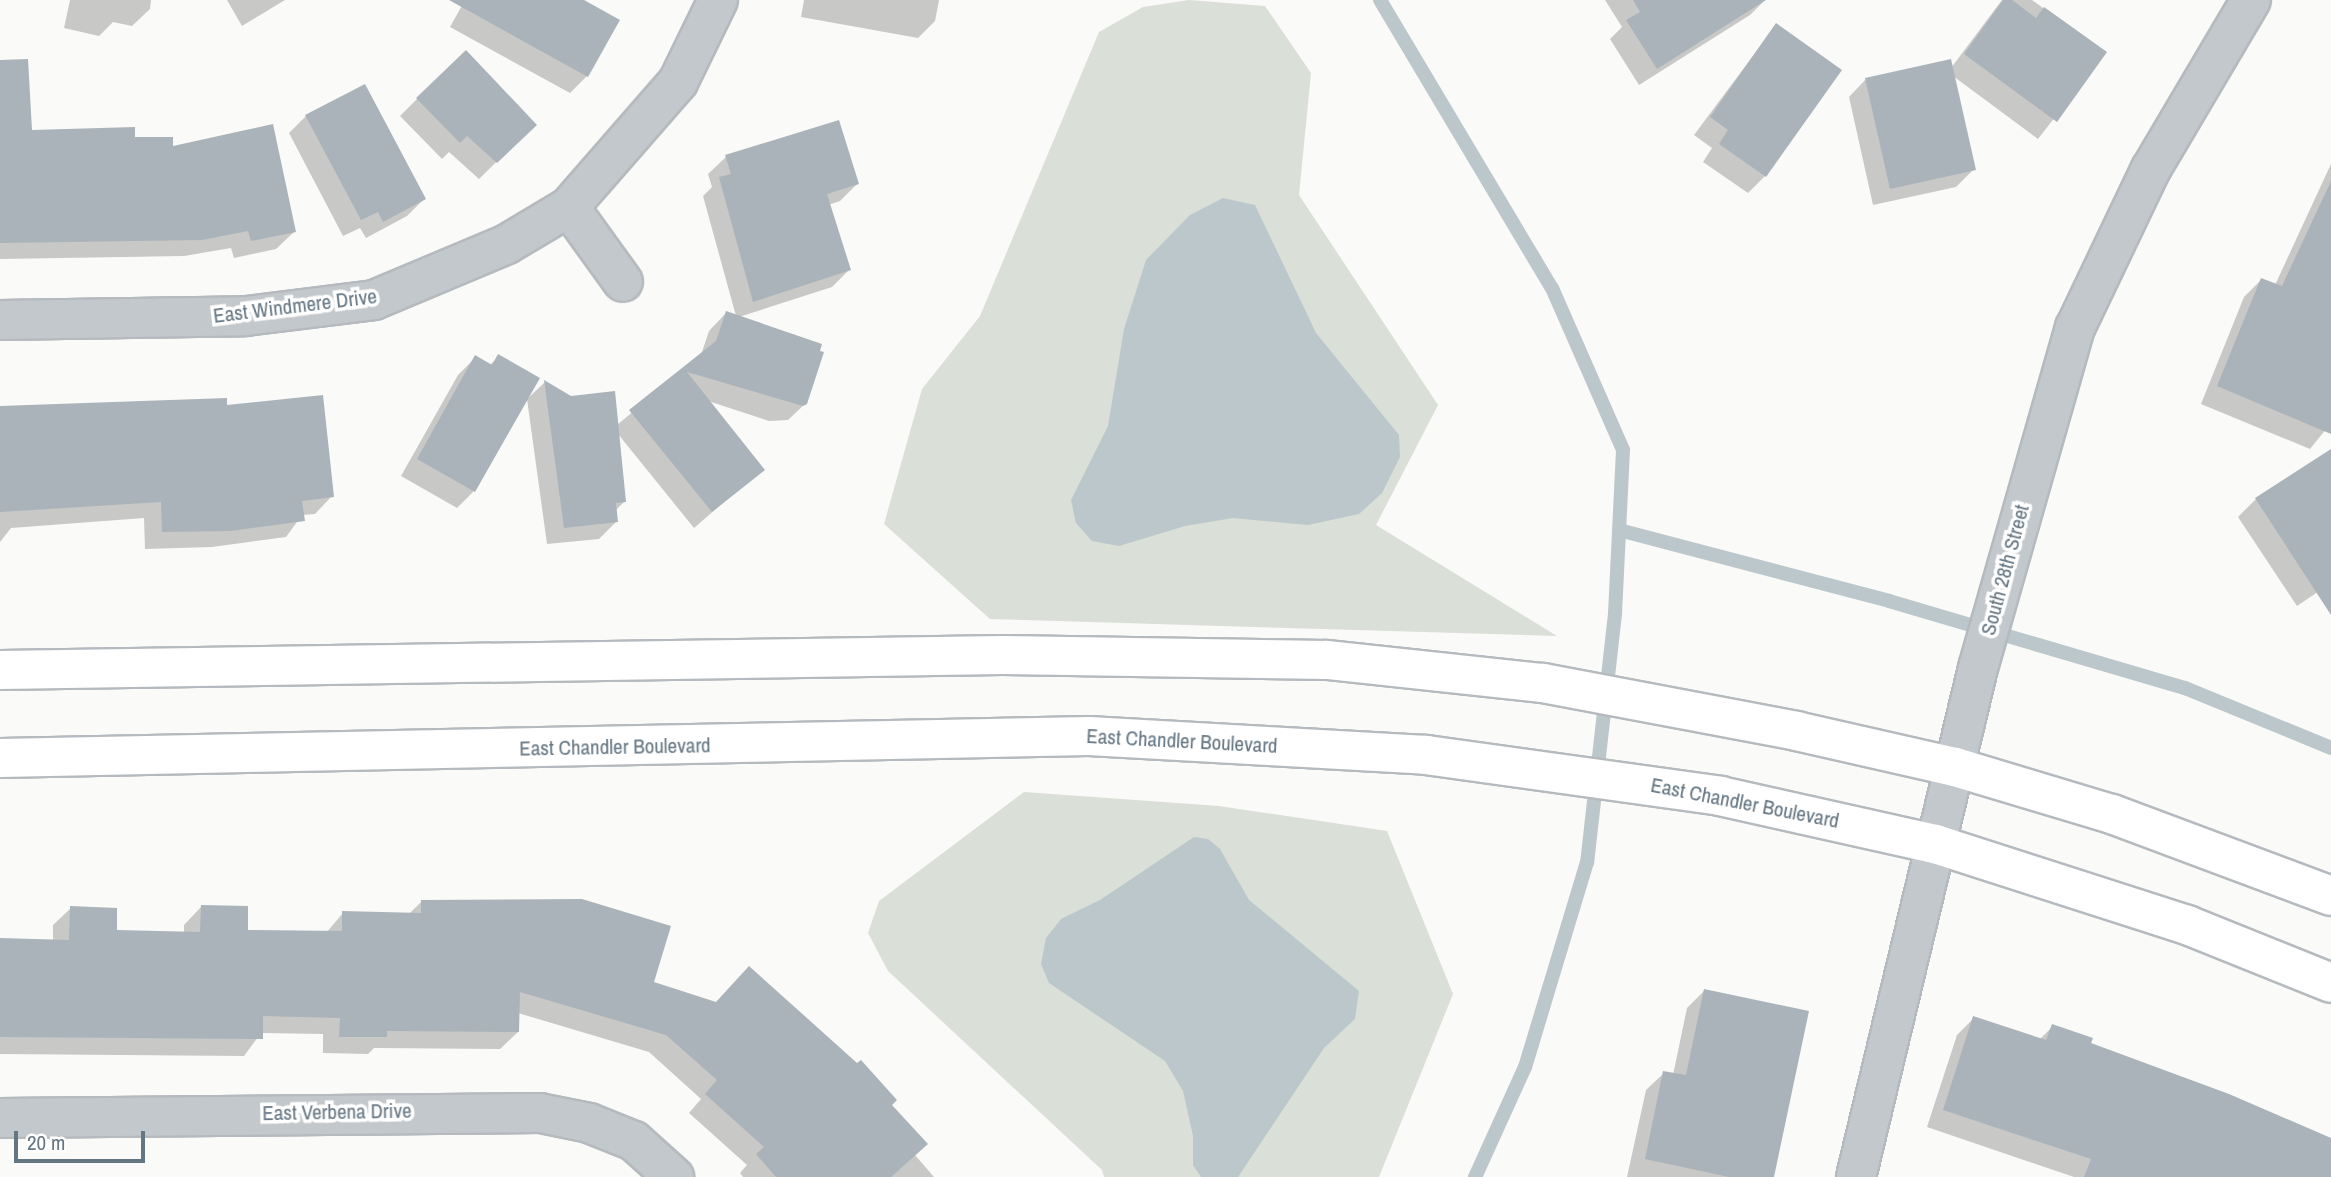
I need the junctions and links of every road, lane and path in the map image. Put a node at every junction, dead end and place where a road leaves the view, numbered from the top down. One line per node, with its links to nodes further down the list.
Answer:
1 (718, 0): 3 (street, East Windmere Drive)
2 (2251, 0): 8 (street, South 28th Street)
3 (569, 207): 4 (street); 5 (street, East Windmere Drive)
4 (623, 282)
5 (0, 320)
6 (0, 670): 8 (main road)
7 (0, 758): 9 (main road, East Chandler Boulevard)
8 (1955, 767): 9 (street, South 28th Street); 10 (main road)
9 (1935, 844): 11 (main road, East Chandler Boulevard); 14 (street, South 28th Street)
10 (2331, 896)
11 (2331, 983)
12 (0, 1118): 13 (street, East Verbena Drive)
13 (674, 1177)
14 (1856, 1177)

